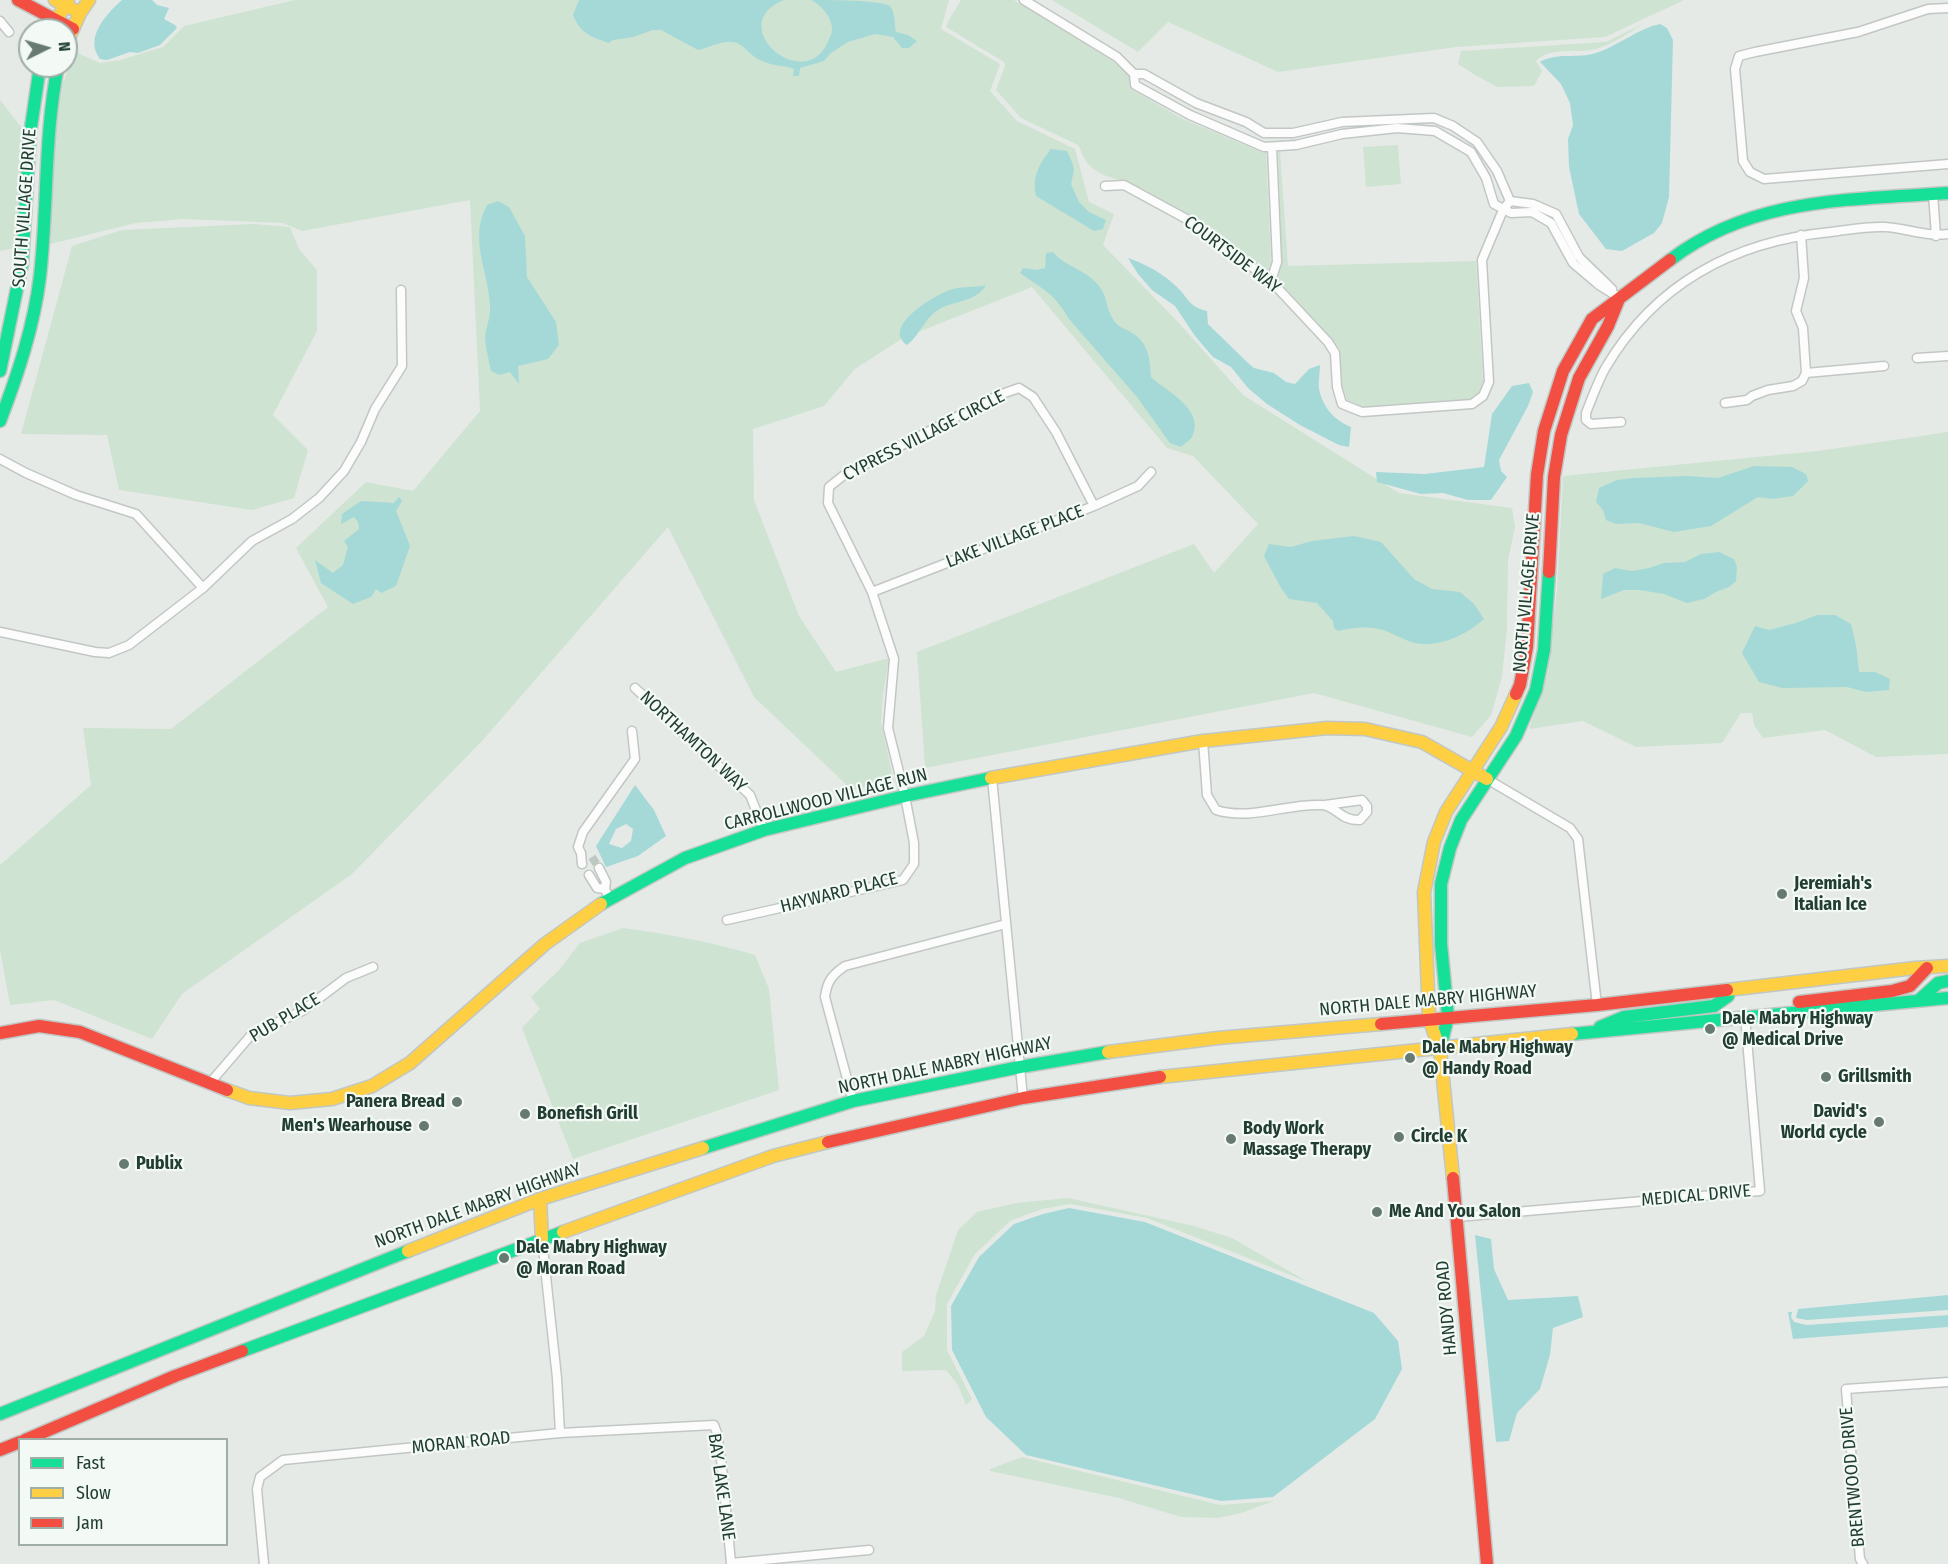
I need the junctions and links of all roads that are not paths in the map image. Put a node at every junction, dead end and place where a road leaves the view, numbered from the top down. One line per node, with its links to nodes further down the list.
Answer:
1 (18, 0): 7 (street)
2 (89, 0): 6 (street)
3 (1024, 0): 12 (street)
4 (63, 2): 6 (street); 8 (street)
5 (1948, 8): 18 (street)
6 (80, 13): 9 (street)
7 (43, 18)
8 (56, 18)
9 (78, 18)
10 (0, 21): 11 (street)
11 (9, 32)
12 (1134, 74): 15 (street); 16 (street)
13 (37, 78): 33 (street, SOUTH VILLAGE DRIVE)
14 (55, 78): 36 (street, SOUTH VILLAGE DRIVE)
15 (1196, 103): 16 (street); 22 (street)
16 (1190, 115): 17 (street)
17 (1272, 147): 23 (street); 27 (street)
18 (1948, 164)
19 (1105, 186): 27 (street, COURTSIDE WAY)
20 (1948, 193): 21 (street, NORTH VILLAGE DRIVE)
21 (1933, 194): 26 (street); 29 (street, NORTH VILLAGE DRIVE)
22 (1510, 201): 23 (street, COURTSIDE WAY); 29 (street)
23 (1503, 210): 27 (street, COURTSIDE WAY); 29 (street)
24 (1948, 234): 26 (street)
25 (1800, 235): 26 (street); 34 (street); 37 (street)
26 (1936, 236)
27 (1271, 281)
28 (401, 290): 41 (street)
29 (1620, 298): 48 (street, NORTH VILLAGE DRIVE); 50 (street, NORTH VILLAGE DRIVE)
30 (1948, 356): 31 (street)
31 (1917, 358)
32 (1884, 366): 34 (street)
33 (0, 371)
34 (1806, 373): 35 (street)
35 (1725, 403)
36 (0, 420)
37 (1621, 422)
38 (0, 459): 41 (street)
39 (1151, 472): 40 (street, LAKE VILLAGE PLACE)
40 (1094, 506): 42 (street, LAKE VILLAGE PLACE); 42 (street, CYPRESS VILLAGE CIRCLE)
41 (203, 588): 43 (street)
42 (872, 592): 44 (street, CYPRESS VILLAGE CIRCLE)
43 (0, 632)
44 (891, 650): 51 (street, HAYWARD PLACE)
45 (635, 688): 53 (street, NORTHAMTON WAY)
46 (632, 731): 54 (street)
47 (1203, 741): 48 (street, CARROLLWOOD VILLAGE RUN); 49 (street, CARROLLWOOD VILLAGE RUN); 52 (street)
48 (1473, 771): 50 (street, CARROLLWOOD VILLAGE RUN); 59 (street, NORTH VILLAGE DRIVE)
49 (992, 778): 51 (street, CARROLLWOOD VILLAGE RUN); 63 (street)
50 (1487, 779): 61 (street, NORTH VILLAGE DRIVE); 71 (street)
51 (905, 796): 53 (street, CARROLLWOOD VILLAGE RUN); 62 (street, HAYWARD PLACE)
52 (1325, 805)
53 (764, 830): 60 (street, CARROLLWOOD VILLAGE RUN)
54 (581, 852): 55 (street); 56 (street)
55 (592, 857)
56 (582, 864)
57 (599, 868): 60 (street)
58 (589, 875): 60 (street)
59 (1424, 892): 61 (street); 74 (street, NORTH VILLAGE DRIVE)
60 (607, 893): 79 (street, CARROLLWOOD VILLAGE RUN)
61 (1441, 895): 73 (street, NORTH VILLAGE DRIVE)
62 (727, 920)
63 (1006, 924): 78 (street); 81 (street)
64 (1948, 966): 66 (street, NORTH DALE MABRY HIGHWAY)
65 (373, 967): 79 (street, PUB PLACE)
66 (1927, 968): 68 (street, NORTH DALE MABRY HIGHWAY); 72 (street)
67 (1948, 981): 70 (street)
68 (1730, 990): 71 (street, NORTH DALE MABRY HIGHWAY); 75 (street)
69 (1948, 998): 70 (street)
70 (1918, 1001): 72 (street)
71 (1597, 1005): 73 (street, NORTH DALE MABRY HIGHWAY)
72 (1745, 1016): 75 (street); 84 (street, MEDICAL DRIVE)
73 (1448, 1017): 74 (street, NORTH DALE MABRY HIGHWAY); 77 (street, NORTH VILLAGE DRIVE)
74 (1429, 1019): 77 (street, NORTH VILLAGE DRIVE); 78 (street, NORTH DALE MABRY HIGHWAY)
75 (1590, 1032): 77 (street)
76 (0, 1033): 79 (street, CARROLLWOOD VILLAGE RUN)
77 (1440, 1048): 80 (street); 84 (street, HANDY ROAD)
78 (1020, 1067): 80 (street); 81 (street, NORTH DALE MABRY HIGHWAY)
79 (209, 1084)
80 (1023, 1098): 85 (street)
81 (853, 1101): 82 (street, NORTH DALE MABRY HIGHWAY)
82 (540, 1199): 83 (street, NORTH DALE MABRY HIGHWAY); 85 (street)
83 (526, 1204): 85 (street); 87 (street, NORTH DALE MABRY HIGHWAY)
84 (1457, 1217): 94 (street, HANDY ROAD)
85 (542, 1239): 88 (street); 89 (street)
86 (1948, 1382): 95 (street, BRENTWOOD DRIVE)
87 (0, 1414)
88 (560, 1433): 92 (street, BAY LAKE LANE); 93 (street, MORAN ROAD)
89 (30, 1438)
90 (18, 1443): 91 (street)
91 (0, 1450)
92 (869, 1550)
93 (264, 1564)
94 (1487, 1564)
95 (1863, 1564)

